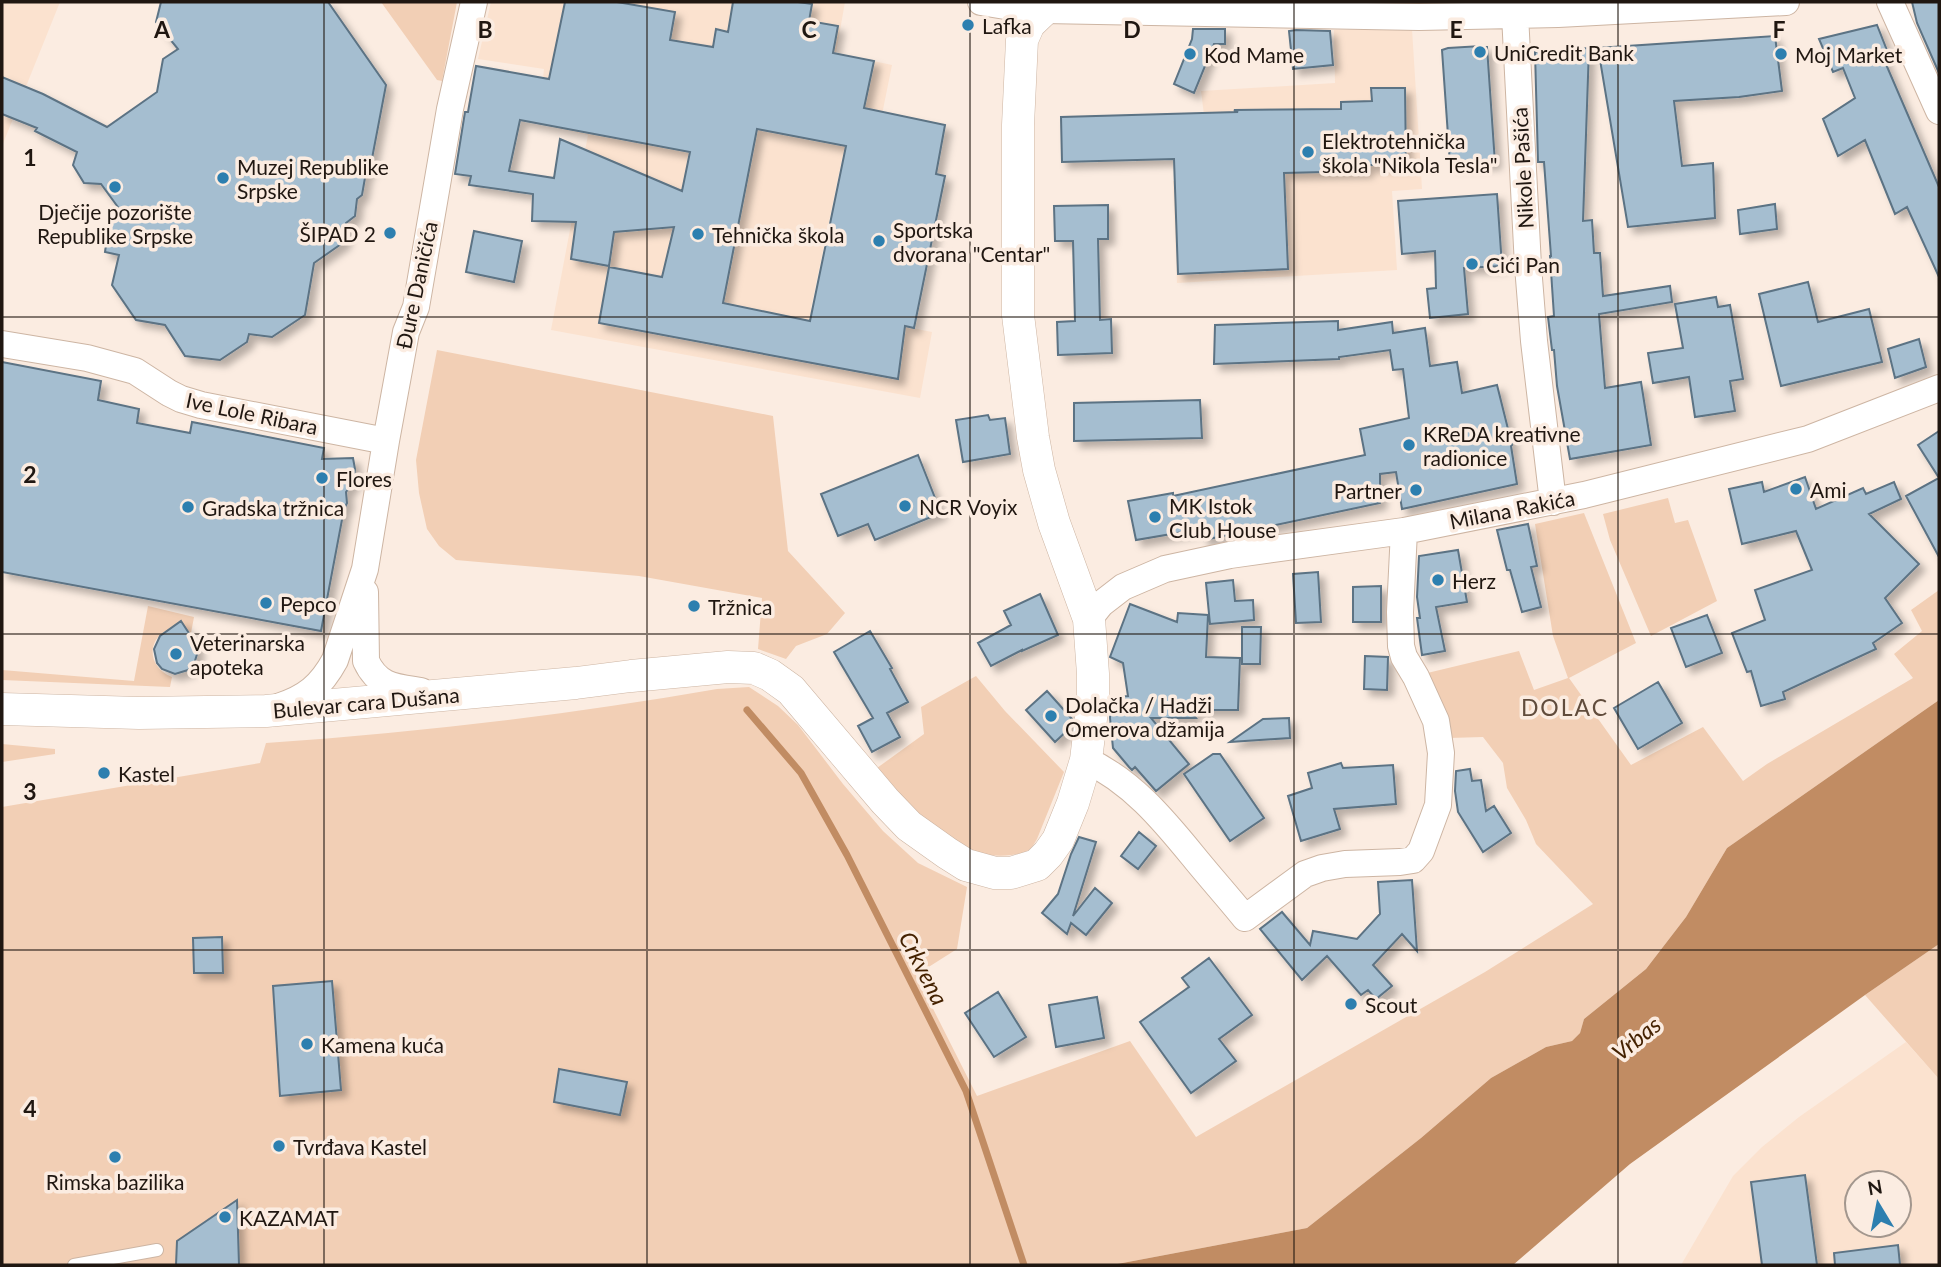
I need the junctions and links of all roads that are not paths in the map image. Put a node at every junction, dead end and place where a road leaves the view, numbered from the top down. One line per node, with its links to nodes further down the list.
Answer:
1 (474, 2): 10 (street, Đure Daničića)
2 (981, 2): 5 (street)
3 (1786, 2): 6 (street)
4 (1890, 2): 7 (street)
5 (1048, 6): 6 (street); 14 (street, Bulevar cara Dušana)
6 (1516, 9): 11 (street, Nikole Pašića)
7 (1939, 111)
8 (2, 344): 10 (street, Ive Lole Ribara)
9 (1939, 388): 11 (street, Milana Rakića)
10 (386, 440): 13 (street, Đure Daničića)
11 (1553, 502): 12 (street, Milana Rakića)
12 (1404, 531): 14 (street, Milana Rakića); 18 (street)
13 (365, 569): 15 (street, Đure Daničića); 17 (street, Đure Daničića)
14 (1089, 619): 18 (street, Bulevar cara Dušana)
15 (453, 694): 17 (street, Bulevar cara Dušana); 18 (street, Bulevar cara Dušana)
16 (2, 709): 17 (street, Bulevar cara Dušana)
17 (266, 710)
18 (1086, 760)
19 (157, 1250): 20 (lane)
20 (74, 1265)

